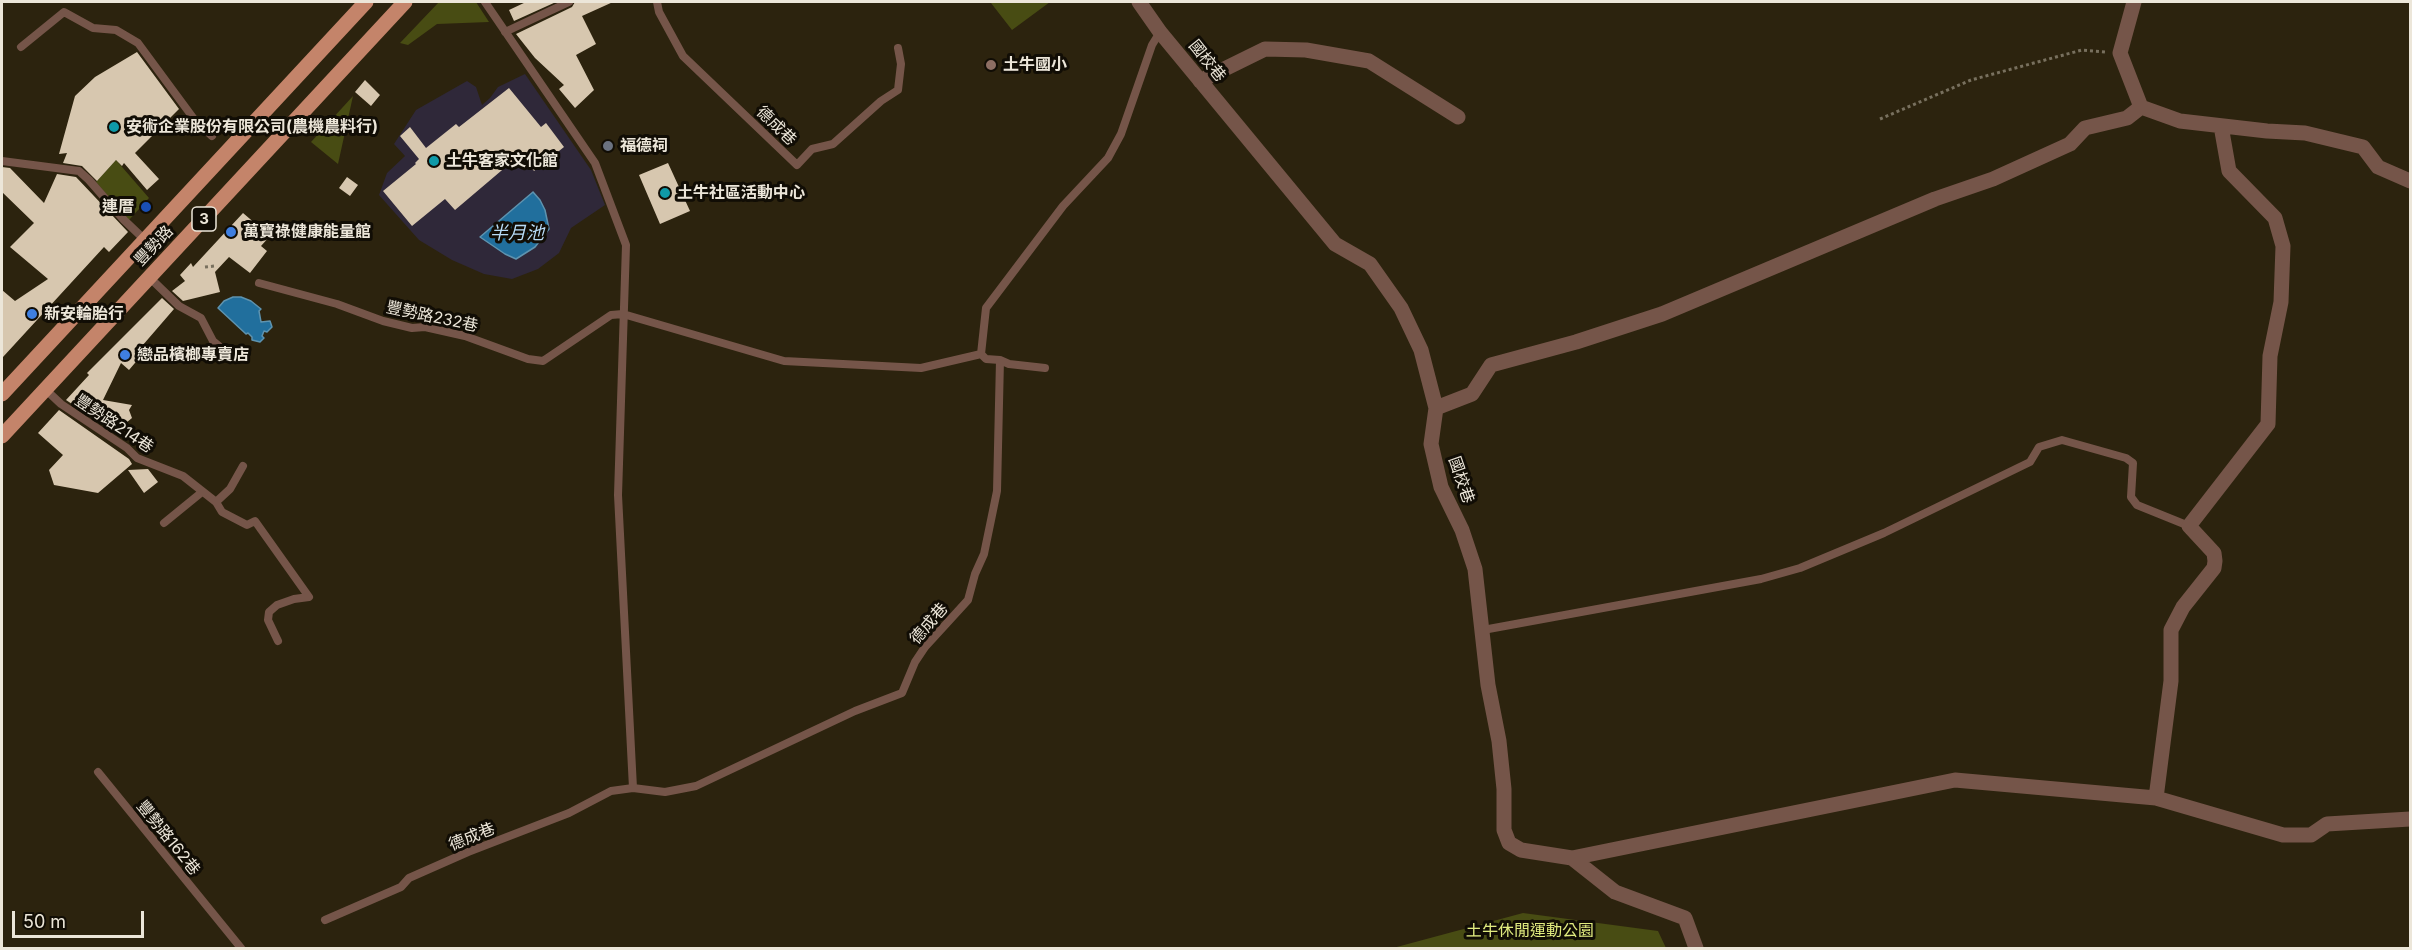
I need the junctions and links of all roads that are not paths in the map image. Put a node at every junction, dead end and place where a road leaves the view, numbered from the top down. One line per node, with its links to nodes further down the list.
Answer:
1 (366, 2): 19 (main road, 豐勢路 / 3)
2 (405, 2): 20 (main road, 豐勢路 / 3)
3 (485, 2): 8 (lane)
4 (569, 2): 8 (lane)
5 (657, 2): 11 (lane, 德成巷)
6 (1139, 2): 9 (street, 國校巷)
7 (2134, 2): 13 (street)
8 (505, 32): 22 (lane)
9 (1160, 32): 12 (street, 國校巷); 23 (lane)
10 (21, 47): 16 (lane)
11 (898, 48)
12 (1200, 81): 14 (street); 29 (street, 國校巷)
13 (2141, 107): 15 (street); 29 (street)
14 (1458, 117)
15 (2221, 126): 18 (street); 35 (street)
16 (212, 136)
17 (2, 161): 19 (lane)
18 (2410, 181)
19 (145, 240): 28 (main road, 豐勢路 / 3)
20 (149, 277): 24 (lane); 27 (main road, 豐勢路 / 3)
21 (260, 283): 22 (lane, 豐勢路232巷)
22 (623, 314): 23 (lane); 39 (lane)
23 (981, 354): 25 (lane)
24 (230, 355)
25 (1000, 360): 26 (lane); 39 (lane, 德成巷)
26 (1045, 368)
27 (45, 389): 30 (main road, 豐勢路 / 3); 32 (lane, 豐勢路214巷)
28 (2, 394)
29 (1436, 408): 36 (street, 國校巷)
30 (2, 436)
31 (243, 466): 33 (lane)
32 (202, 492): 33 (lane, 豐勢路214巷); 34 (lane)
33 (216, 502): 37 (lane, 豐勢路214巷)
34 (164, 523)
35 (2189, 526): 36 (lane); 40 (street)
36 (1483, 630): 42 (street, 國校巷)
37 (278, 641)
38 (98, 772): 44 (lane, 豐勢路162巷)
39 (633, 788): 43 (lane, 德成巷)
40 (2156, 798): 41 (street); 42 (street)
41 (2410, 819)
42 (1572, 858): 45 (street, 國校巷)
43 (325, 920)
44 (241, 948)
45 (1696, 948)

